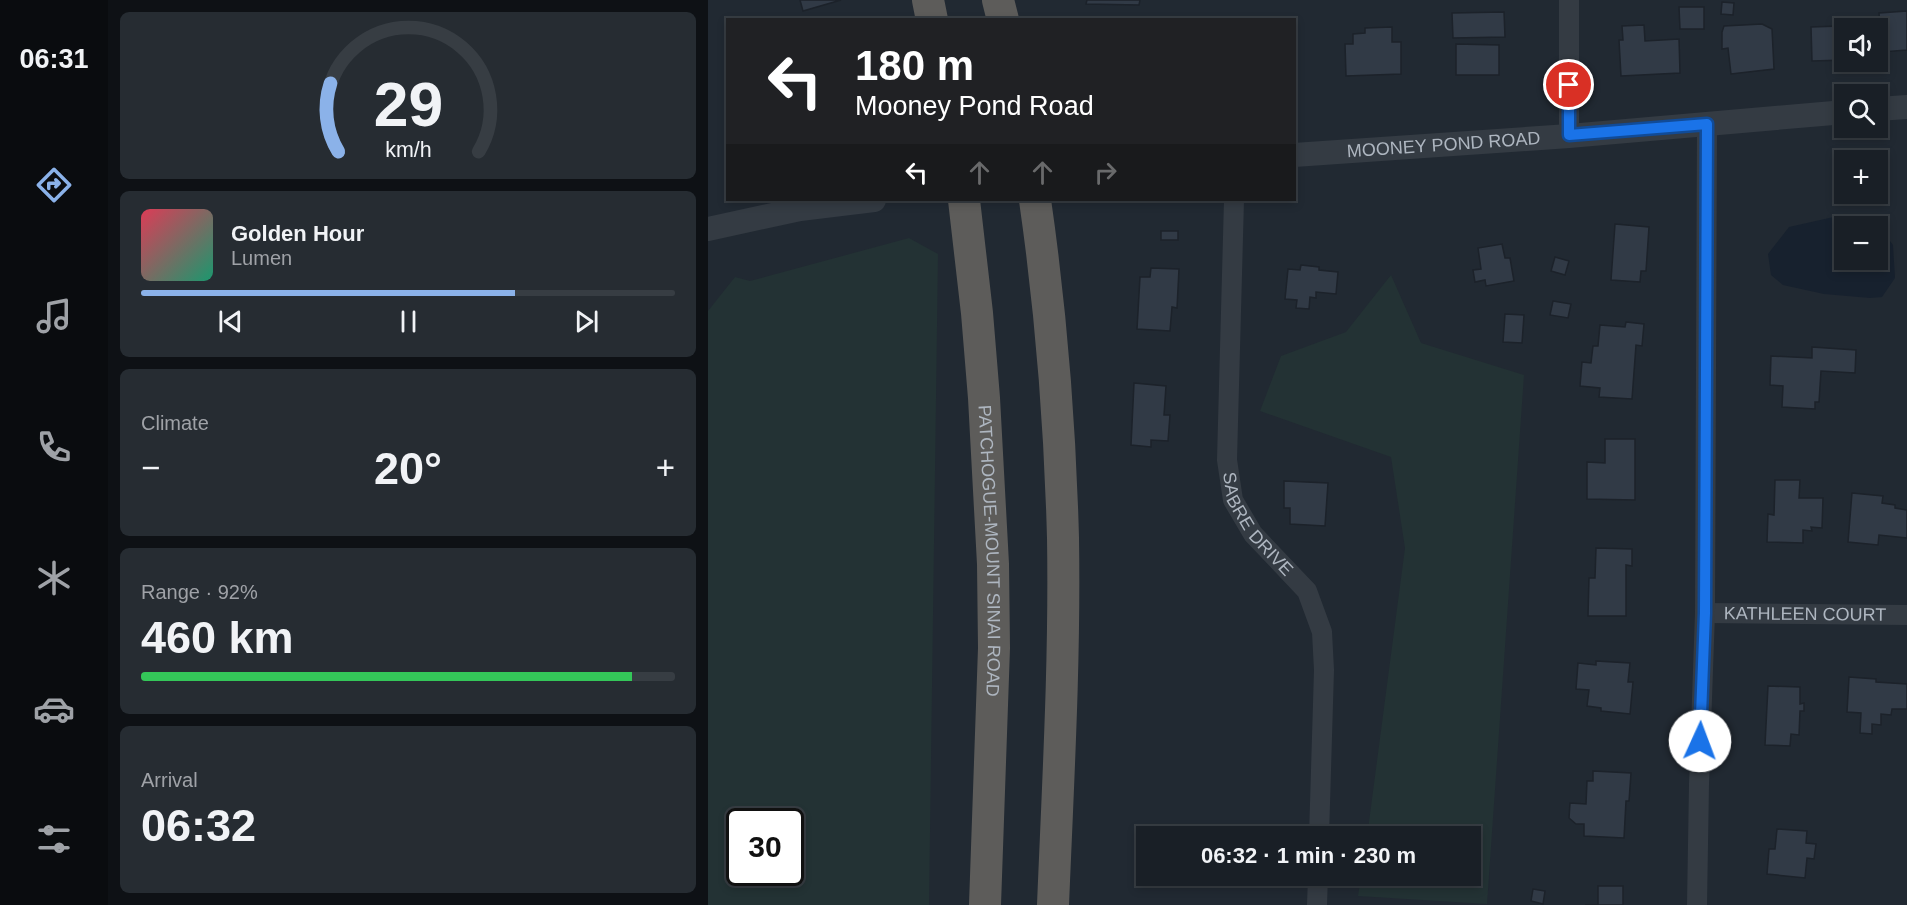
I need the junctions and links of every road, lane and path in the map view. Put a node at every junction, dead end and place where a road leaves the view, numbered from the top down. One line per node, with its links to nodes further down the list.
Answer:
1 (928, 0): 4 (highway)
2 (998, 0): 5 (highway)
3 (1569, 0): 10 (street)
4 (932, 18)
5 (1002, 18)
6 (1907, 106): 7 (street)
7 (1888, 108)
8 (1834, 113): 9 (street, MOONEY POND ROAD)
9 (1707, 124): 10 (street, MOONEY POND ROAD); 17 (street)
10 (1569, 135): 11 (street, MOONEY POND ROAD)
11 (1296, 155)
12 (866, 201): 16 (street)
13 (964, 201): 21 (highway, PATCHOGUE-MOUNT SINAI ROAD)
14 (1035, 201): 22 (highway)
15 (1234, 201): 19 (street, SABRE DRIVE)
16 (708, 229)
17 (1705, 613): 18 (street, KATHLEEN COURT); 24 (street)
18 (1907, 615)
19 (1319, 826)
20 (1317, 886): 23 (street)
21 (985, 905)
22 (1053, 905)
23 (1317, 905)
24 (1698, 905)

